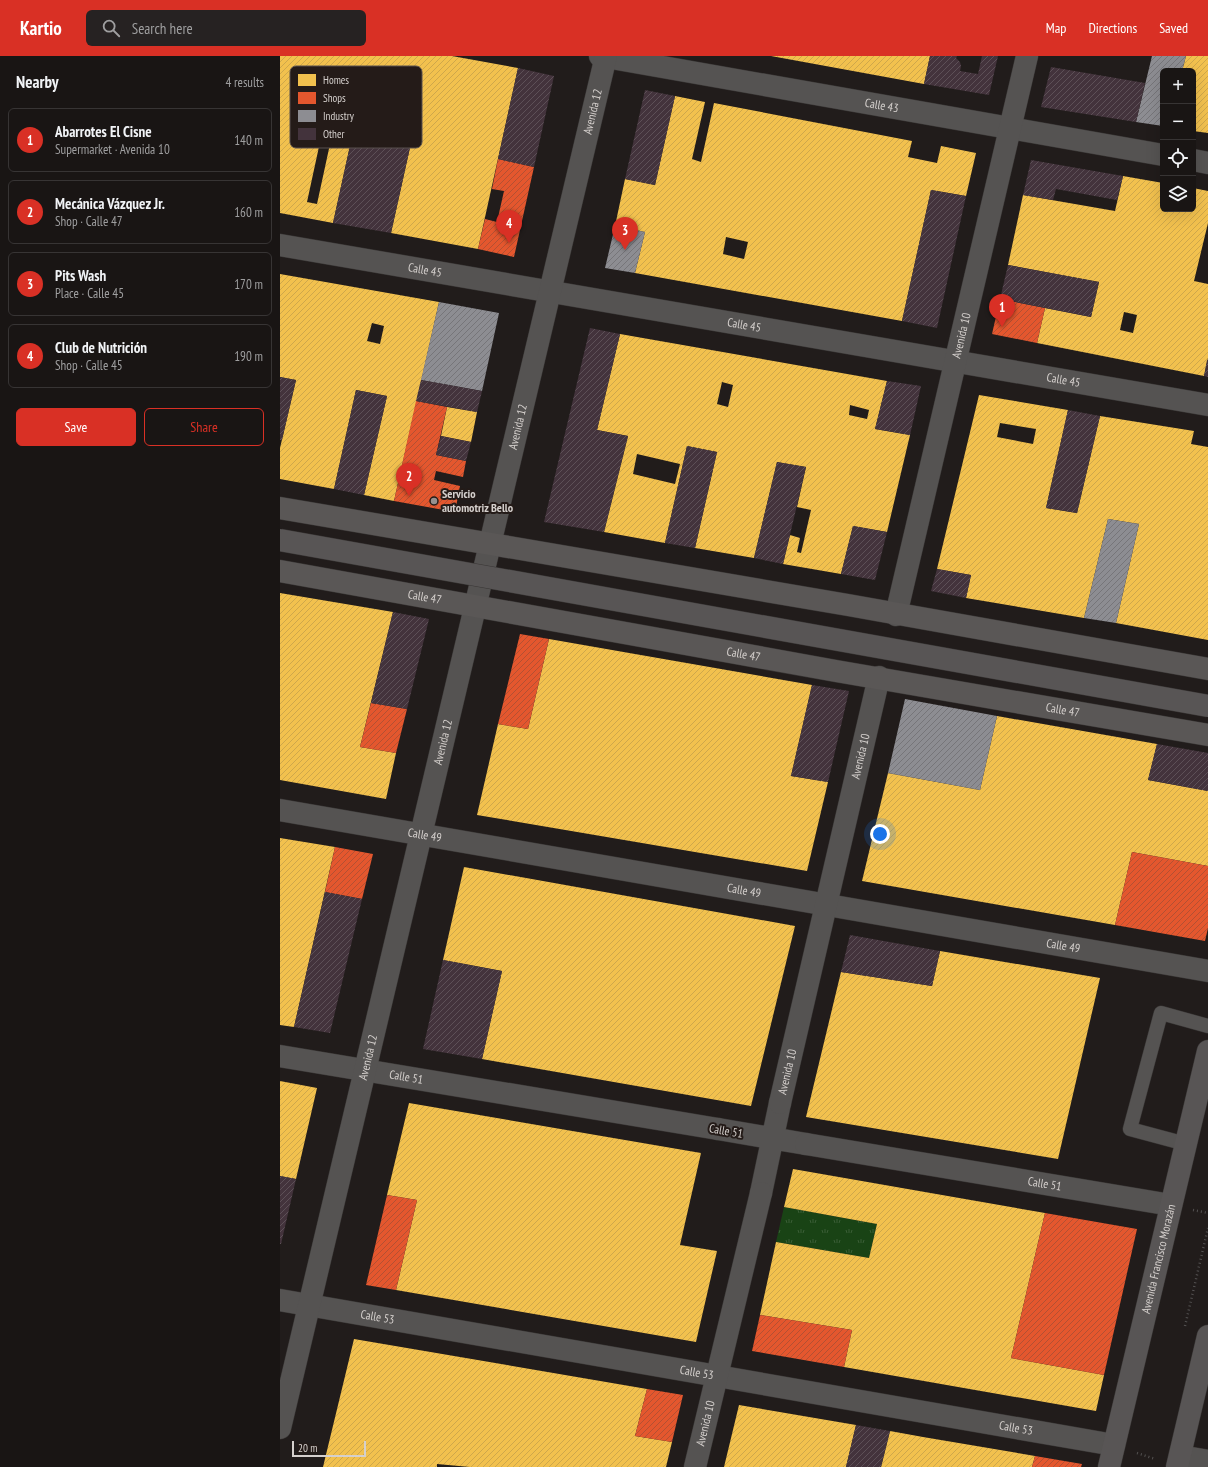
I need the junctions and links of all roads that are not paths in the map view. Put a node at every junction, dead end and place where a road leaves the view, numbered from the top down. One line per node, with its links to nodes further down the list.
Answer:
1 (604, 56): 3 (street, Calle 43); 8 (street, Avenida 12)
2 (1027, 56): 3 (street, Avenida 10)
3 (1010, 128): 4 (street, Calle 43); 9 (street, Avenida 10)
4 (1160, 154)
5 (1196, 161): 6 (street)
6 (1208, 163)
7 (280, 245): 8 (street, Calle 45)
8 (550, 292): 9 (street, Calle 45); 13 (street, Avenida 12)
9 (955, 362): 10 (street, Calle 45); 16 (street, Avenida 10)
10 (1208, 405)
11 (280, 508): 13 (main road)
12 (280, 540): 19 (main road, bridge)
13 (490, 545): 15 (street, Avenida 12); 16 (main road)
14 (280, 571): 15 (main road, Calle 47)
15 (476, 606): 18 (main road, Calle 47); 22 (street, Avenida 12)
16 (896, 615): 17 (main road)
17 (1208, 669)
18 (879, 677): 20 (main road, Calle 47); 23 (street, Avenida 10)
19 (1208, 706)
20 (1208, 735)
21 (280, 810): 22 (street, Calle 49)
22 (421, 834): 23 (street, Calle 49); 28 (street, Avenida 12)
23 (826, 904): 24 (street, Calle 49); 29 (street, Avenida 10)
24 (1208, 970)
25 (1208, 1026): 30 (lane)
26 (1208, 1051): 30 (main road, Avenida Francisco Morazán)
27 (280, 1056): 28 (street, Calle 51)
28 (365, 1070): 29 (street, Calle 51); 33 (street, Avenida 12)
29 (772, 1138): 31 (street, Calle 51); 35 (street, Avenida 10)
30 (1186, 1144): 31 (main road, Avenida Francisco Morazán)
31 (1171, 1205): 37 (main road, Avenida Francisco Morazán)
32 (280, 1300): 33 (street, Calle 53)
33 (309, 1305): 35 (street, Calle 53); 36 (street, Avenida 12)
34 (1208, 1336): 38 (main road)
35 (717, 1376): 37 (street, Calle 53); 40 (street, Avenida 10)
36 (280, 1428)
37 (1114, 1445): 41 (main road, Avenida Francisco Morazán)
38 (1178, 1461): 39 (street)
39 (1208, 1461)
40 (695, 1467)
41 (1109, 1467)

